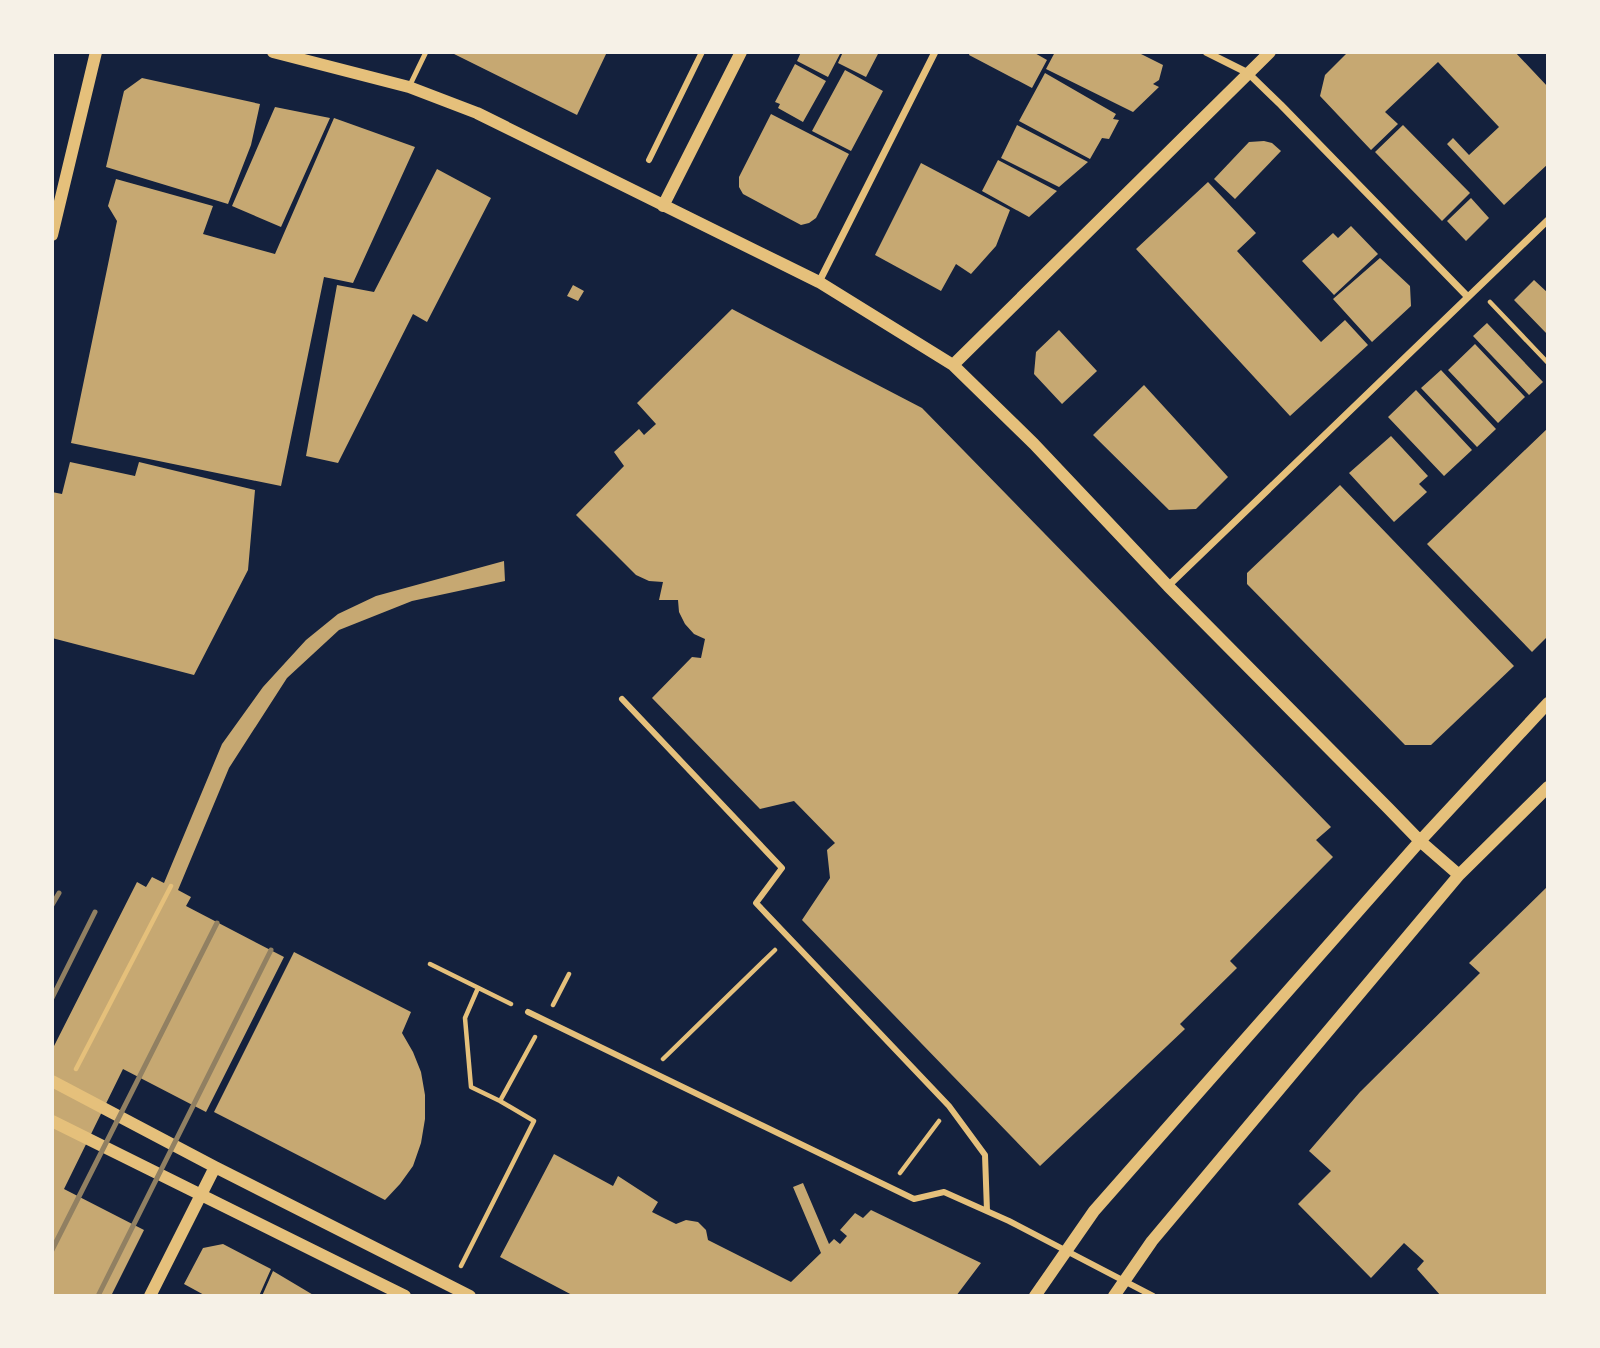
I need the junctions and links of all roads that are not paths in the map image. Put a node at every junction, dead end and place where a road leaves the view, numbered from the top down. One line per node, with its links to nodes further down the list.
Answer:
1 (96, 52): 14 (street)
2 (274, 52): 10 (street)
3 (426, 52): 10 (lane)
4 (702, 52): 11 (street)
5 (741, 52): 12 (street)
6 (935, 52): 15 (street)
7 (1206, 52): 9 (street)
8 (1270, 52): 9 (street)
9 (1248, 73): 16 (street); 17 (street)
10 (409, 87): 12 (street)
11 (649, 160)
12 (663, 206): 15 (street)
13 (1548, 220): 16 (street)
14 (52, 235)
15 (819, 282): 17 (street)
16 (1467, 296): 18 (street)
17 (953, 365): 18 (street)
18 (1168, 586): 22 (street)
19 (622, 699): 29 (street)
20 (1548, 703): 22 (street)
21 (1548, 787): 23 (street)
22 (1420, 841): 23 (street); 33 (street)
23 (1459, 875): 34 (street)
24 (528, 1012): 29 (street)
25 (52, 1081): 27 (street)
26 (52, 1121): 28 (street)
27 (215, 1167): 28 (street); 32 (street)
28 (201, 1195): 30 (street); 31 (street)
29 (987, 1211): 35 (street)
30 (398, 1294)
31 (150, 1296)
32 (470, 1296)
33 (1035, 1296)
34 (1114, 1296)
35 (1153, 1296)

